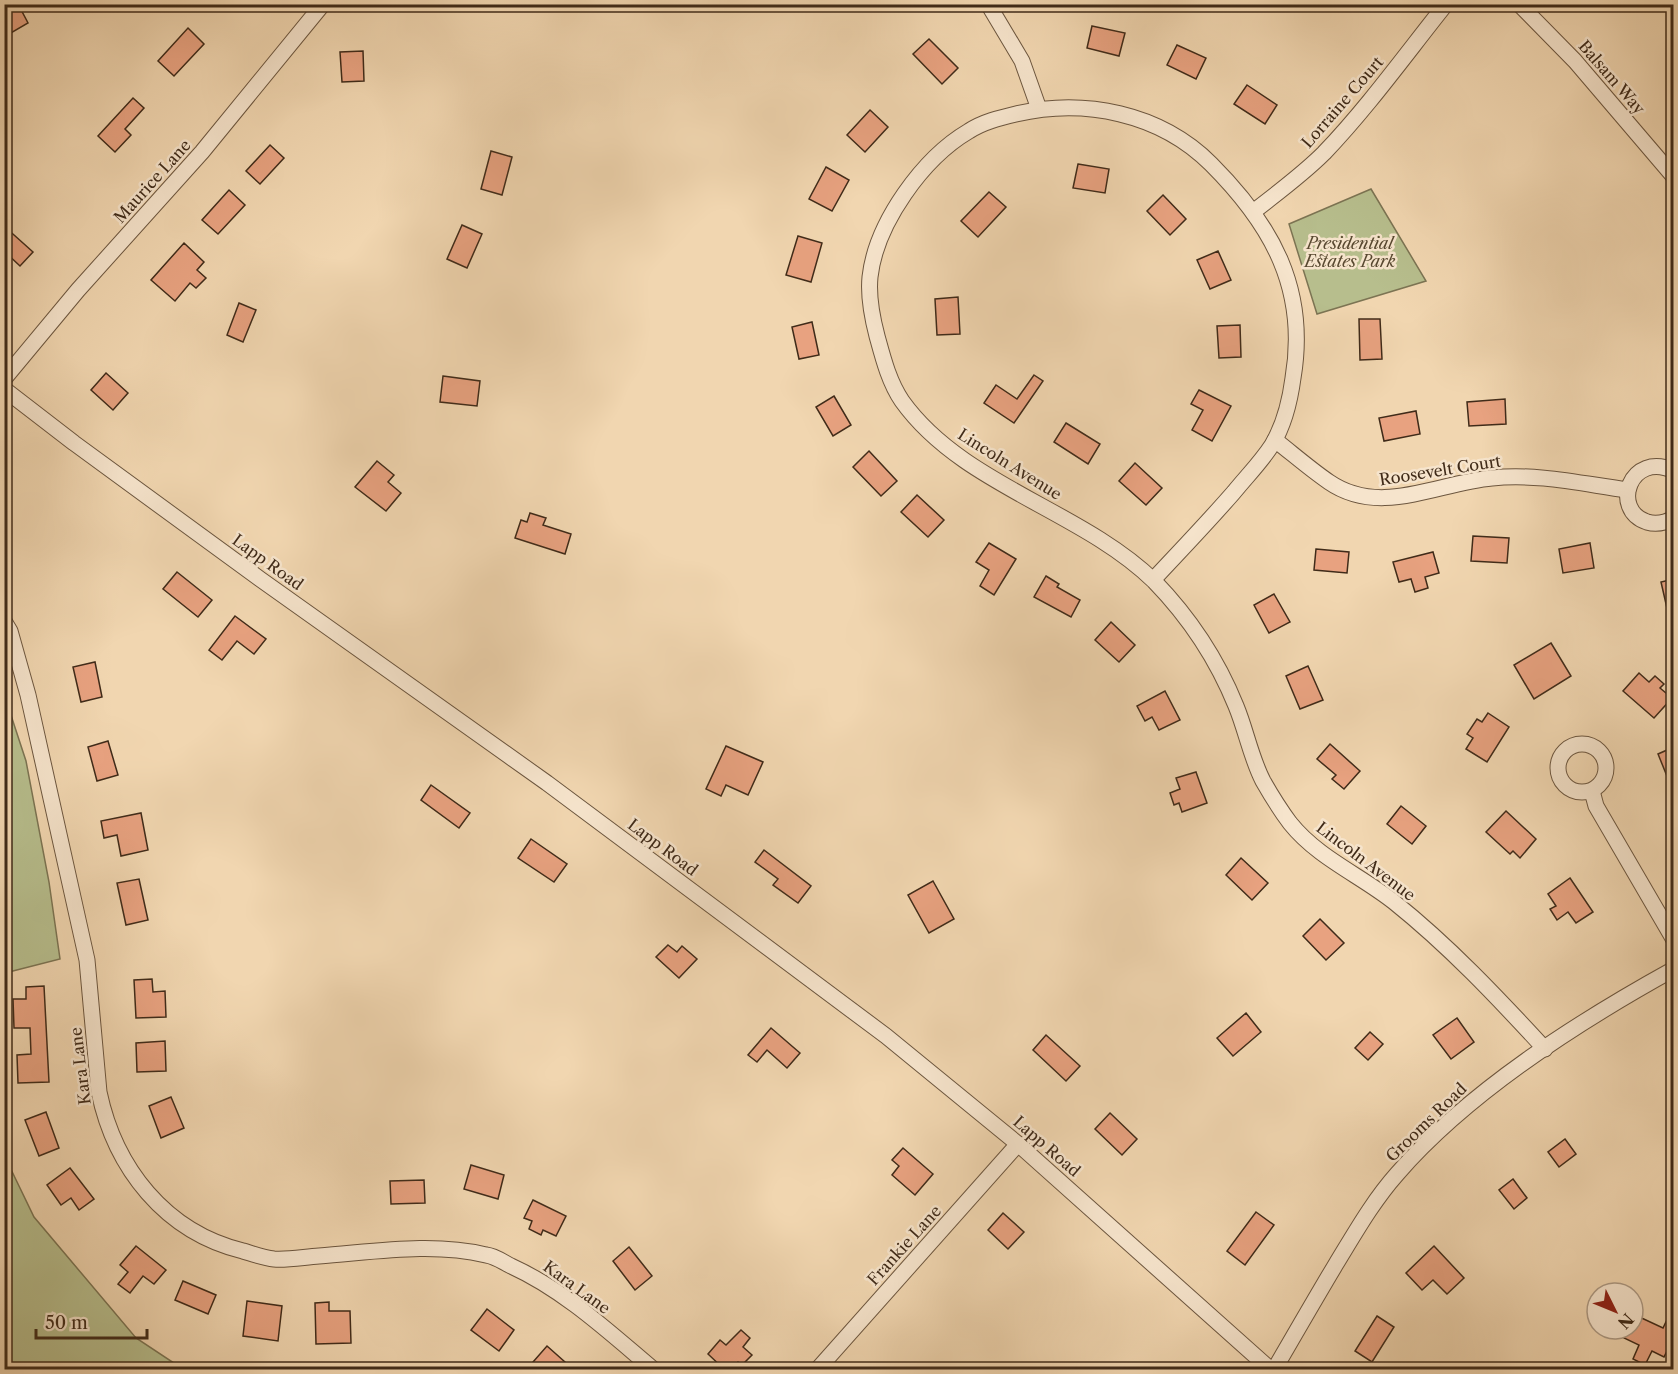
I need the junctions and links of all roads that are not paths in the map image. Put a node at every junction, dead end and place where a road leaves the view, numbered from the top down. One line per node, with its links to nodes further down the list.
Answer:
1 (323, 4): 8 (street, Maurice Lane)
2 (988, 4): 5 (street)
3 (1446, 4): 7 (street, Lorraine Court)
4 (1519, 4): 6 (street, Balsam Way)
5 (1039, 109): 7 (street, Lincoln Avenue); 14 (street, Lincoln Avenue)
6 (1674, 177)
7 (1253, 212): 10 (street, Lincoln Avenue)
8 (4, 379)
9 (4, 389): 20 (street, Lapp Road)
10 (1275, 440): 12 (street, Roosevelt Court); 14 (street, Lincoln Avenue)
11 (1674, 471): 12 (street)
12 (1628, 490): 13 (street)
13 (1674, 518)
14 (1153, 580): 19 (street, Lincoln Avenue)
15 (4, 621): 21 (street, Kara Lane)
16 (1592, 791): 17 (street)
17 (1674, 940)
18 (1674, 969): 19 (street, Grooms Road)
19 (1545, 1049): 23 (street, Grooms Road)
20 (1018, 1144): 22 (street, Frankie Lane); 23 (street, Lapp Road)
21 (654, 1370)
22 (817, 1370)
23 (1272, 1370)

